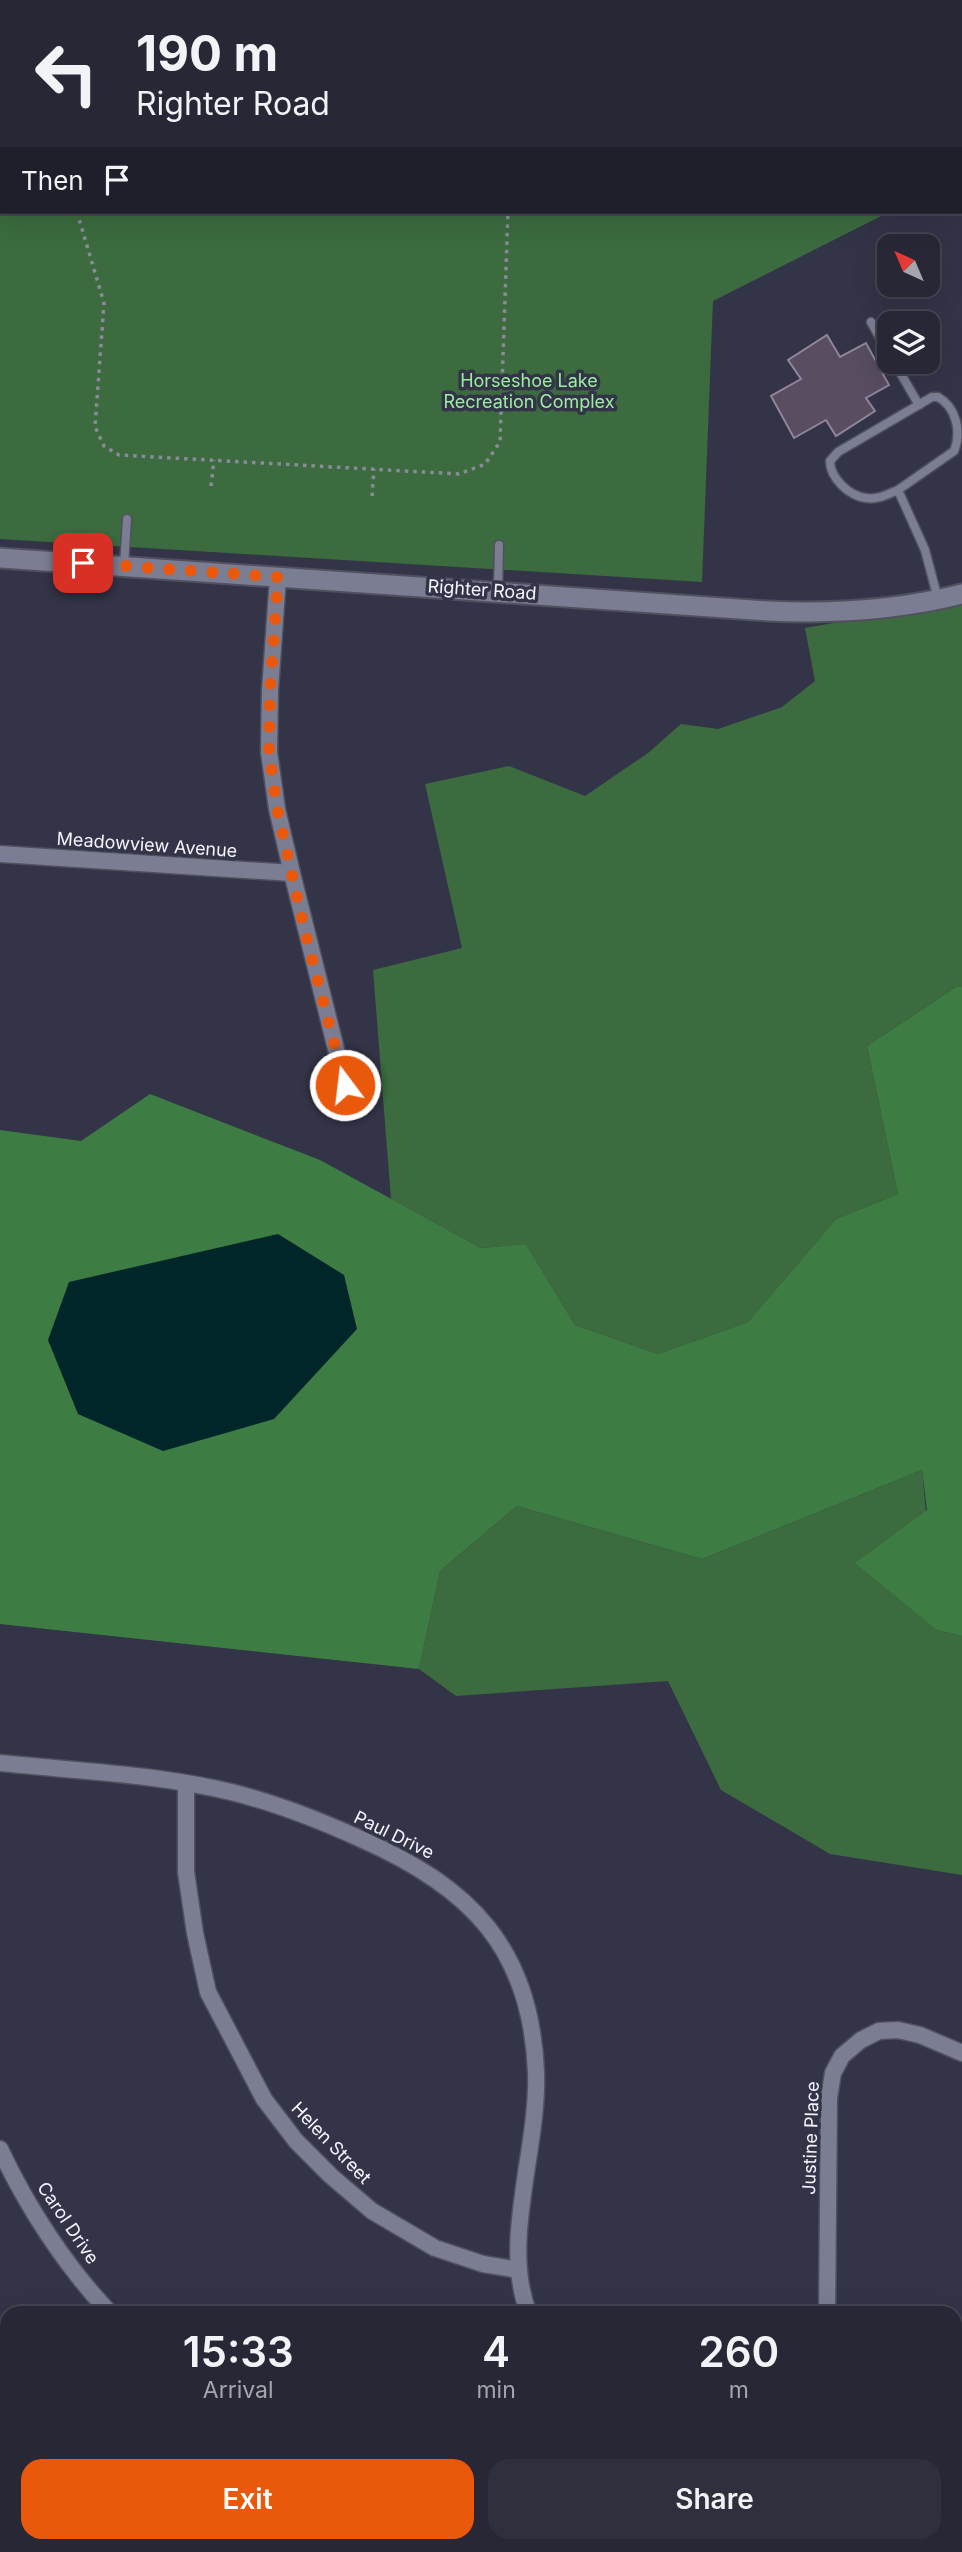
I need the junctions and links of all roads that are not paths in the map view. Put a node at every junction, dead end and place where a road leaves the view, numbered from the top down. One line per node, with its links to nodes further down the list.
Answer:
1 (870, 322): 2 (lane)
2 (877, 334)
3 (901, 374): 4 (lane)
4 (919, 405): 5 (lane); 5 (lane)
5 (898, 490): 13 (lane)
6 (127, 519): 9 (lane)
7 (499, 545): 11 (lane)
8 (0, 558): 9 (street, Righter Road)
9 (124, 565): 10 (street, Righter Road)
10 (278, 577): 11 (street, Righter Road); 15 (street)
11 (498, 591): 13 (street, Righter Road)
12 (962, 594): 13 (street, Righter Road)
13 (938, 599)
14 (0, 854): 15 (street, Meadowview Avenue)
15 (292, 873): 16 (street)
16 (345, 1085)
17 (0, 1763): 18 (street, Paul Drive)
18 (186, 1784): 21 (street, Helen Street); 21 (street, Paul Drive)
19 (962, 2053): 24 (street, Justine Place)
20 (0, 2149): 22 (street, Carol Drive)
21 (519, 2270): 23 (street)
22 (104, 2306)
23 (526, 2306)
24 (827, 2306)

